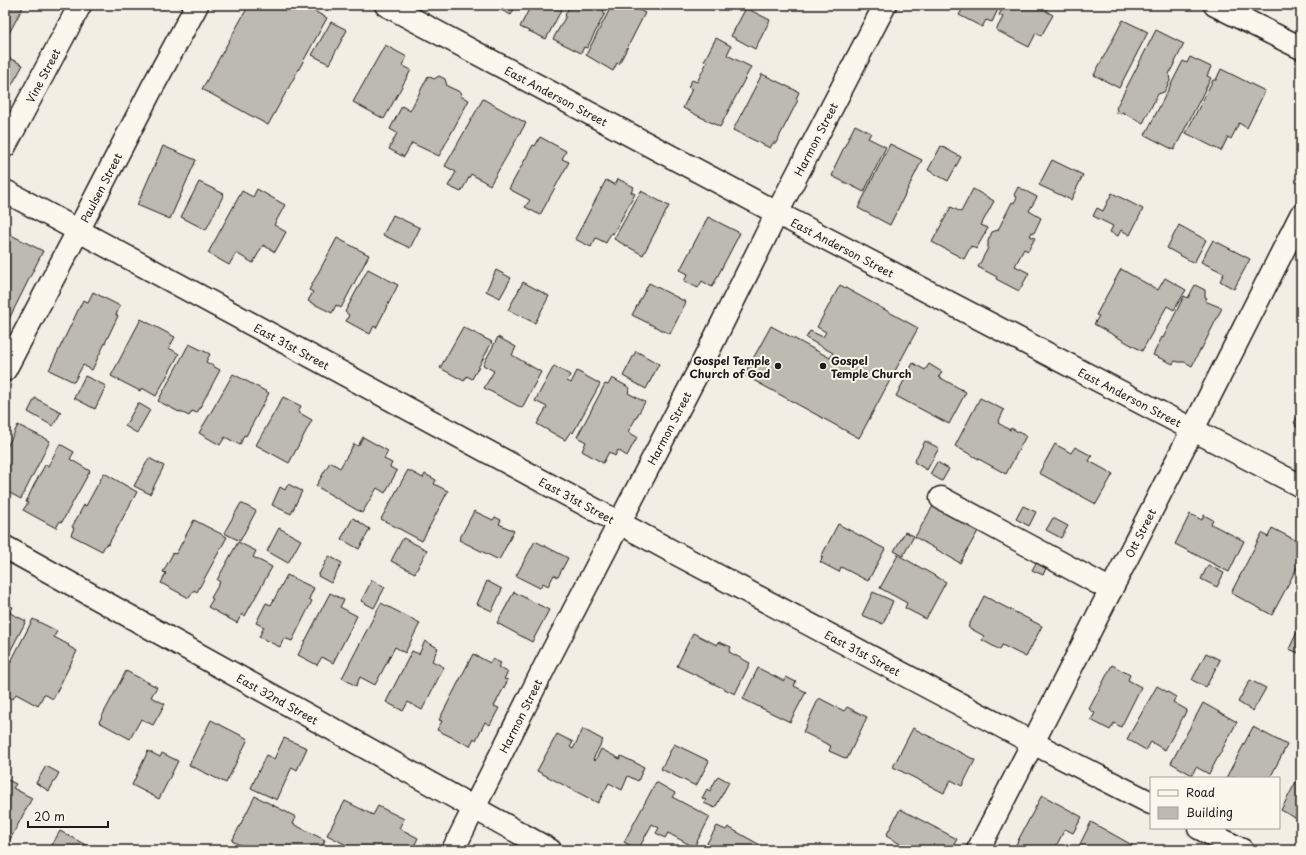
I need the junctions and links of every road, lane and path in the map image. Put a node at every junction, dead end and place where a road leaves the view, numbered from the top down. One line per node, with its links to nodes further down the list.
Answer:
1 (80, 5): 7 (street, Vine Street)
2 (197, 5): 11 (street, Paulsen Street)
3 (386, 5): 9 (street, East Anderson Street)
4 (885, 5): 9 (street, Harmon Street)
5 (1216, 5): 6 (street)
6 (1301, 48)
7 (5, 146)
8 (5, 191): 11 (street, East 31st Street)
9 (778, 213): 13 (street, East Anderson Street); 16 (street, Harmon Street)
10 (1301, 215): 13 (street, Ott Street)
11 (78, 231): 12 (street, Paulsen Street); 16 (street, East 31st Street)
12 (5, 370)
13 (1193, 429): 14 (street, East Anderson Street); 18 (street, Ott Street)
14 (1301, 486)
15 (941, 498): 18 (street)
16 (620, 523): 19 (street, East 31st Street); 21 (street, Harmon Street)
17 (5, 547): 21 (street, East 32nd Street)
18 (1111, 590): 19 (street, Ott Street)
19 (1034, 743): 20 (street, East 31st Street); 25 (street, Ott Street)
20 (1150, 802)
21 (474, 808): 23 (street, Harmon Street); 24 (street, East 32nd Street)
22 (1201, 829): 26 (street)
23 (453, 850)
24 (550, 850)
25 (978, 850)
26 (1242, 850)

